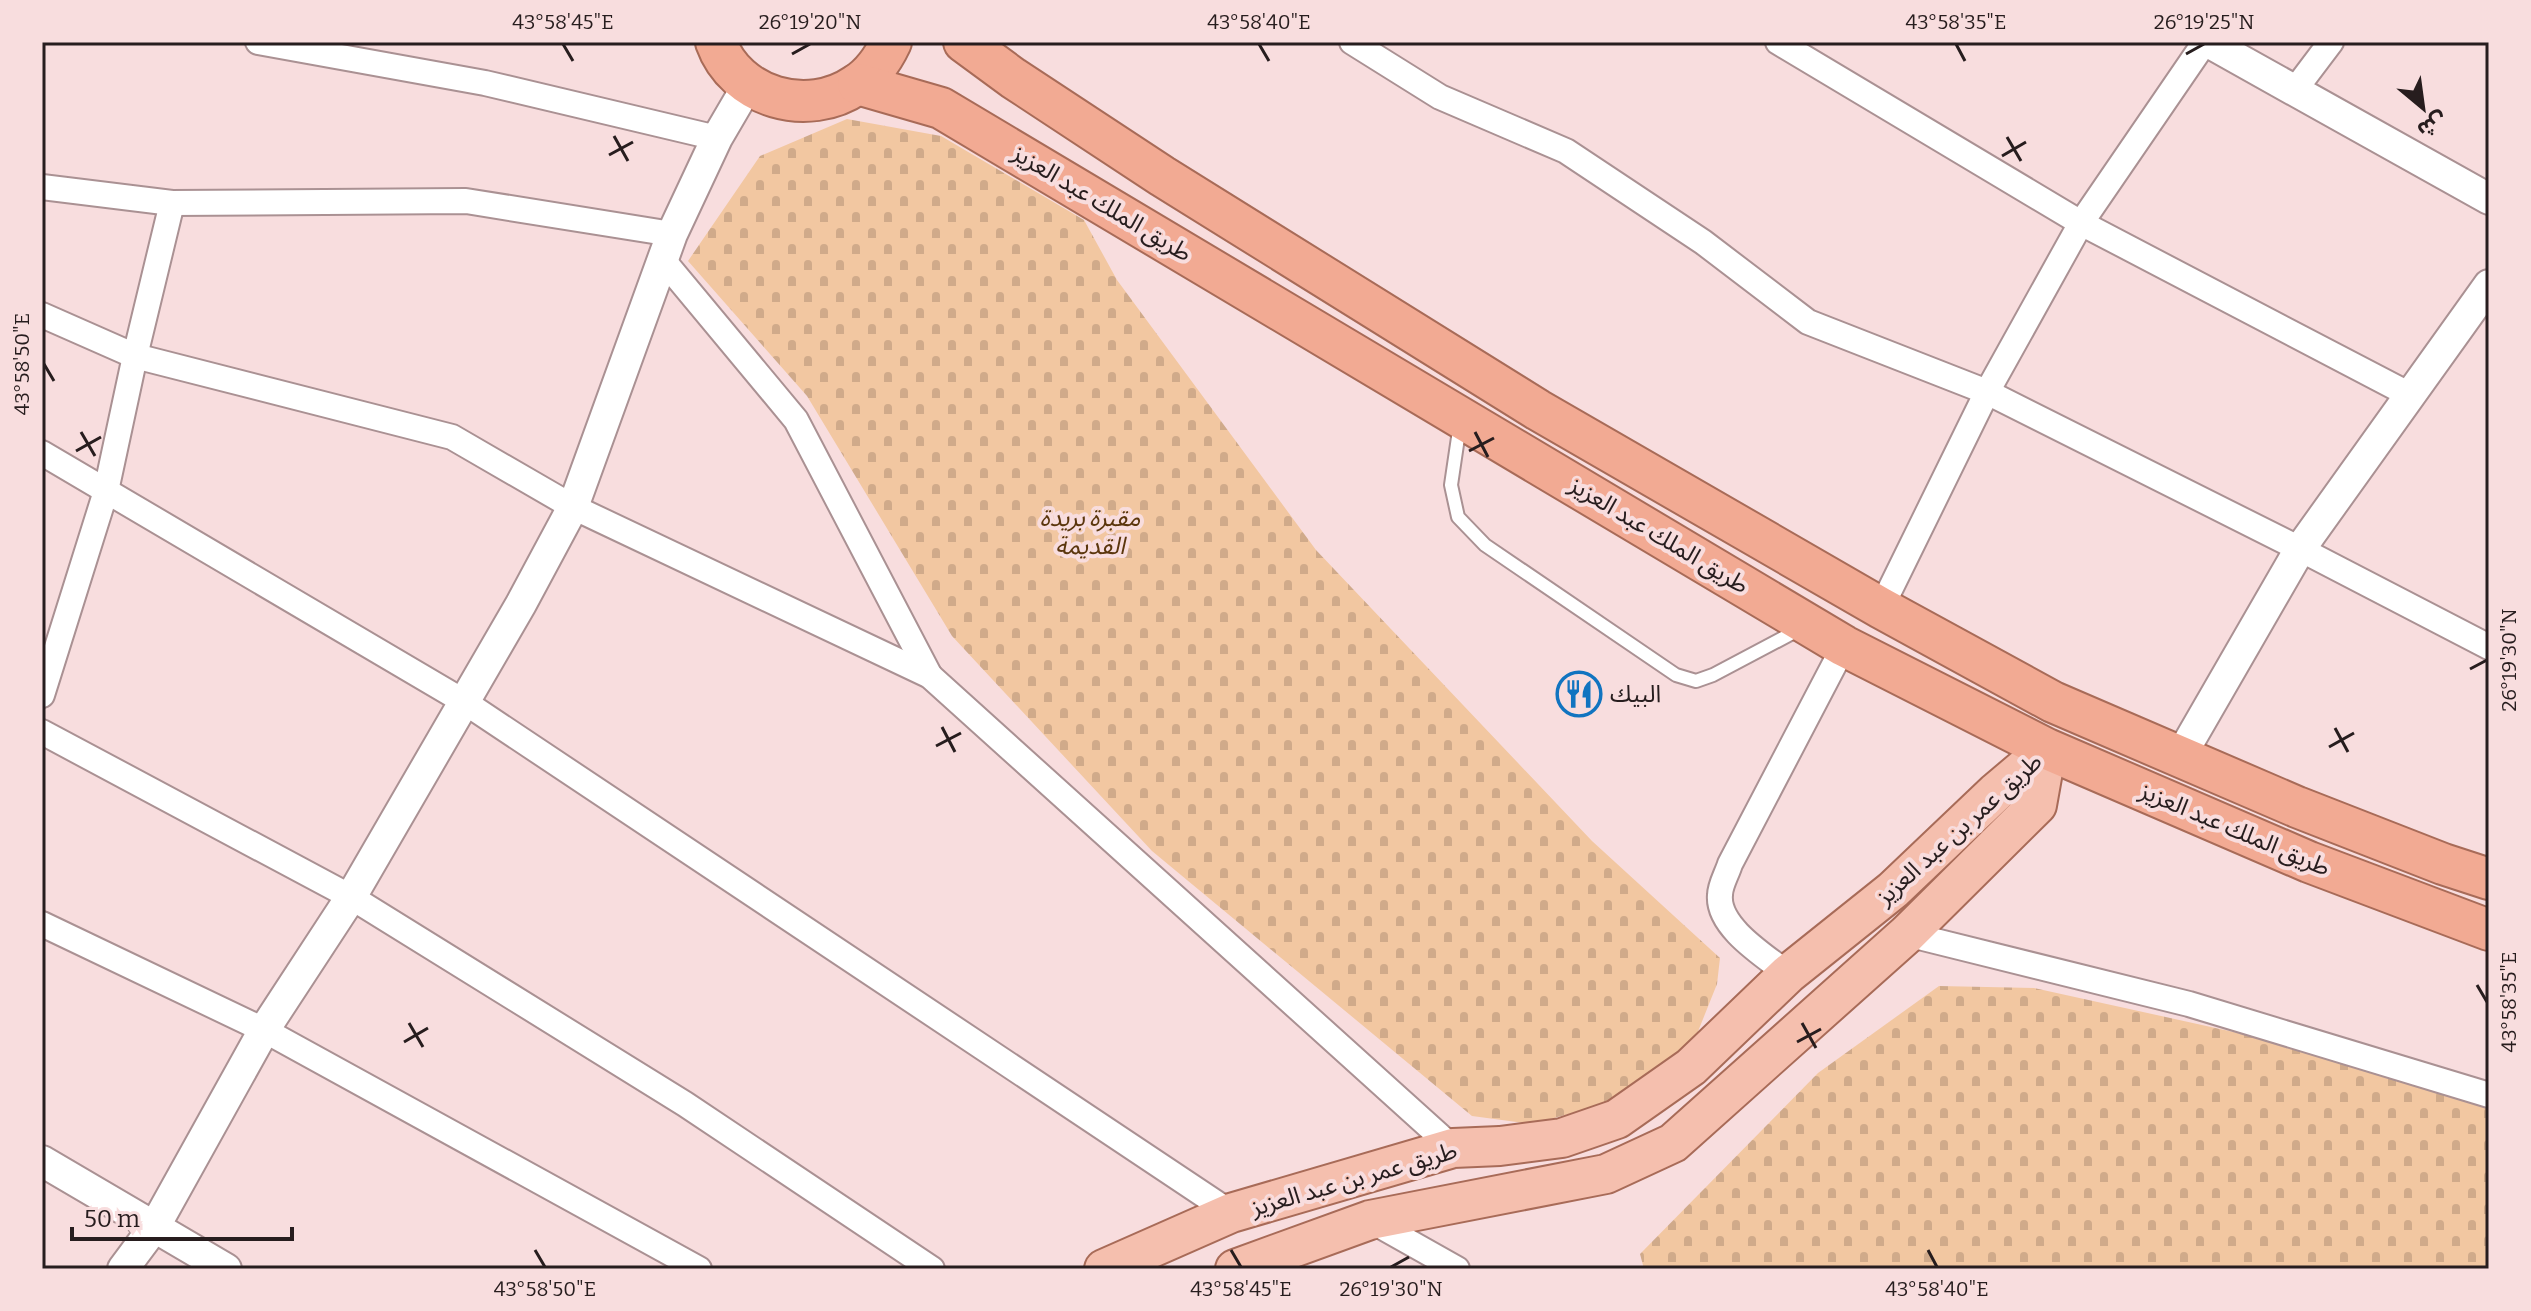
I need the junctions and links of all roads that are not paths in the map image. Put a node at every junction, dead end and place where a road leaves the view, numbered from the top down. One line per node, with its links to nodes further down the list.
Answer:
1 (258, 42): 12 (street)
2 (716, 42): 10 (highway)
3 (891, 42): 9 (highway)
4 (964, 42): 28 (highway, طريق الملك عبد العزيز)
5 (1352, 42): 21 (street)
6 (1778, 42): 16 (street)
7 (2207, 42): 11 (street); 16 (street)
8 (2331, 42): 11 (street)
9 (858, 84): 10 (highway); 23 (highway, طريق الملك عبد العزيز)
10 (748, 85): 12 (street)
11 (2294, 91): 14 (street)
12 (717, 138): 17 (street)
13 (42, 187): 15 (street)
14 (2489, 199)
15 (172, 203): 17 (street); 20 (street)
16 (2081, 223): 21 (street); 22 (street)
17 (667, 247): 26 (street); 32 (street)
18 (2489, 285): 22 (street)
19 (42, 315): 20 (street)
20 (135, 356): 25 (street); 26 (street)
21 (1987, 392): 27 (street); 28 (street)
22 (2410, 395): 27 (street)
23 (1461, 417): 29 (highway, طريق الملك عبد العزيز); 29 (lane)
24 (42, 453): 25 (street)
25 (106, 491): 33 (street); 34 (street)
26 (573, 507): 32 (street); 34 (street)
27 (2300, 549): 31 (street); 37 (street)
28 (1881, 608): 37 (highway, طريق الملك عبد العزيز)
29 (1808, 624): 30 (highway, طريق الملك عبد العزيز)
30 (1844, 646): 36 (highway, طريق الملك عبد العزيز); 43 (street)
31 (2489, 647)
32 (930, 676): 46 (street)
33 (42, 695)
34 (463, 701): 39 (street); 48 (street)
35 (42, 732): 39 (street)
36 (2047, 749): 41 (highway, طريق الملك عبد العزيز); 42 (main road, طريق عمر بن عبد العزيز); 43 (main road, طريق عمر بن عبد العزيز)
37 (2180, 757): 38 (highway, طريق الملك عبد العزيز)
38 (2489, 879)
39 (351, 897): 44 (street); 54 (street)
40 (42, 924): 44 (street)
41 (2489, 930)
42 (1907, 934): 45 (street); 49 (main road, طريق عمر بن عبد العزيز)
43 (1788, 974): 46 (main road, طريق عمر بن عبد العزيز)
44 (264, 1030): 50 (street); 53 (street)
45 (2489, 1095)
46 (1453, 1148): 48 (main road, طريق عمر بن عبد العزيز)
47 (42, 1161): 50 (street)
48 (1231, 1213): 55 (main road, طريق عمر بن عبد العزيز)
49 (1370, 1220): 56 (main road, طريق عمر بن عبد العزيز); 57 (street)
50 (155, 1226): 51 (street); 52 (street)
51 (123, 1269)
52 (226, 1269)
53 (699, 1269)
54 (932, 1269)
55 (1104, 1269)
56 (1235, 1269)
57 (1457, 1269)

